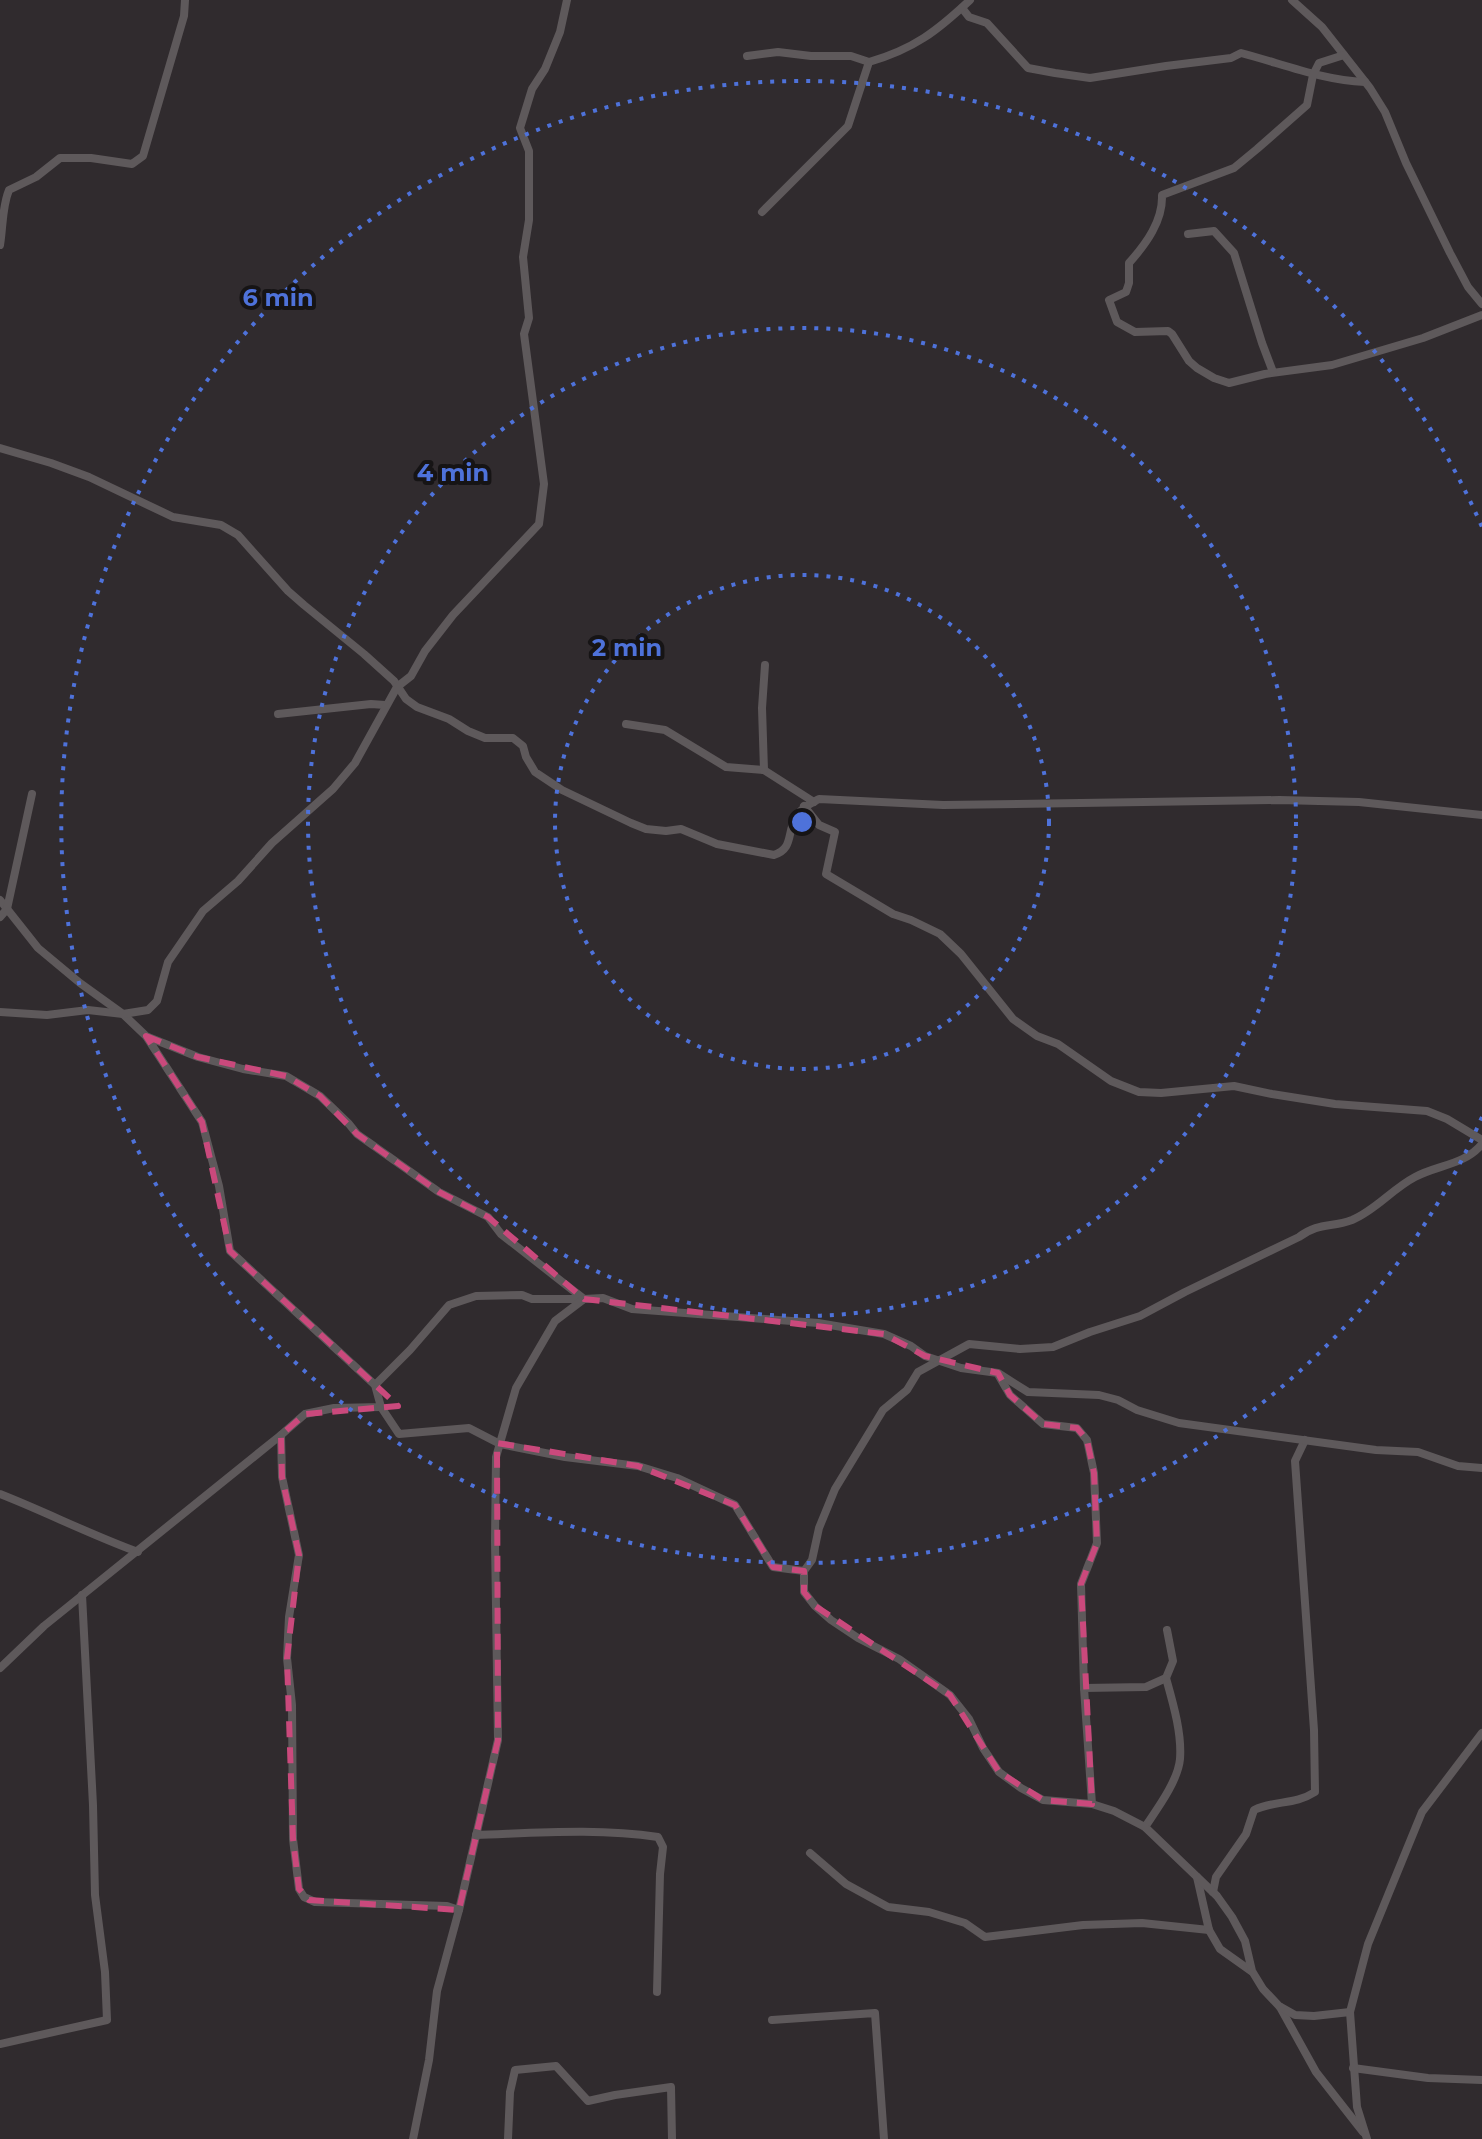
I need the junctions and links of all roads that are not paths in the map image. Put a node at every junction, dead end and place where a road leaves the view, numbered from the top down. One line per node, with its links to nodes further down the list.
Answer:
1 (185, 0): 13 (street)
2 (567, 0): 19 (street)
3 (970, 0): 5 (street)
4 (1292, 0): 6 (street)
5 (962, 8): 8 (street); 9 (street)
6 (1344, 55): 9 (street); 10 (street)
7 (747, 56): 8 (street)
8 (869, 62): 11 (street)
9 (1313, 75): 10 (street); 16 (street)
10 (1365, 82): 14 (street)
11 (762, 212)
12 (1188, 234): 16 (street)
13 (0, 245)
14 (1482, 304)
15 (1482, 315): 16 (street)
16 (1273, 372)
17 (0, 448): 19 (street)
18 (765, 665): 23 (street)
19 (397, 687): 20 (street); 26 (street)
20 (385, 705): 21 (street); 31 (street)
21 (278, 714)
22 (626, 724): 23 (street)
23 (764, 770): 25 (street)
24 (32, 794): 29 (street)
25 (814, 802): 26 (street); 27 (street)
26 (804, 806): 33 (street)
27 (1482, 815)
28 (0, 900): 29 (street)
29 (3, 913): 31 (street)
30 (0, 1012): 31 (street)
31 (123, 1014): 32 (street)
32 (146, 1036): 34 (street); 37 (street)
33 (1482, 1142): 35 (street)
34 (584, 1299): 35 (street); 37 (street); 41 (street)
35 (939, 1361): 36 (street); 45 (street)
36 (998, 1373): 40 (street); 50 (street)
37 (375, 1385): 38 (street)
38 (381, 1407): 39 (street); 41 (street)
39 (281, 1435): 44 (street); 58 (street)
40 (1305, 1440): 42 (street); 57 (street)
41 (500, 1444): 45 (street); 54 (street)
42 (1482, 1468)
43 (0, 1494): 44 (street)
44 (138, 1552): 46 (street)
45 (804, 1571): 52 (street)
46 (82, 1595): 48 (street); 65 (street)
47 (1167, 1630): 49 (street)
48 (0, 1668)
49 (1166, 1678): 50 (street); 53 (street)
50 (1084, 1688): 52 (street)
51 (1482, 1733): 63 (street)
52 (1092, 1804): 53 (street)
53 (1145, 1827): 56 (street)
54 (476, 1835): 58 (street); 61 (street)
55 (810, 1853): 59 (street)
56 (1197, 1876): 57 (street); 59 (street)
57 (1213, 1892): 60 (street)
58 (459, 1910): 69 (street)
59 (1209, 1930): 60 (street)
60 (1252, 1971): 62 (street)
61 (657, 1992)
62 (1279, 2006): 63 (street); 68 (street)
63 (1350, 2012): 66 (street)
64 (772, 2020): 72 (street)
65 (0, 2044)
66 (1353, 2068): 67 (street); 68 (street)
67 (1482, 2080)
68 (1367, 2138)
69 (413, 2139)
70 (508, 2139): 71 (street)
71 (672, 2139)
72 (884, 2139)

